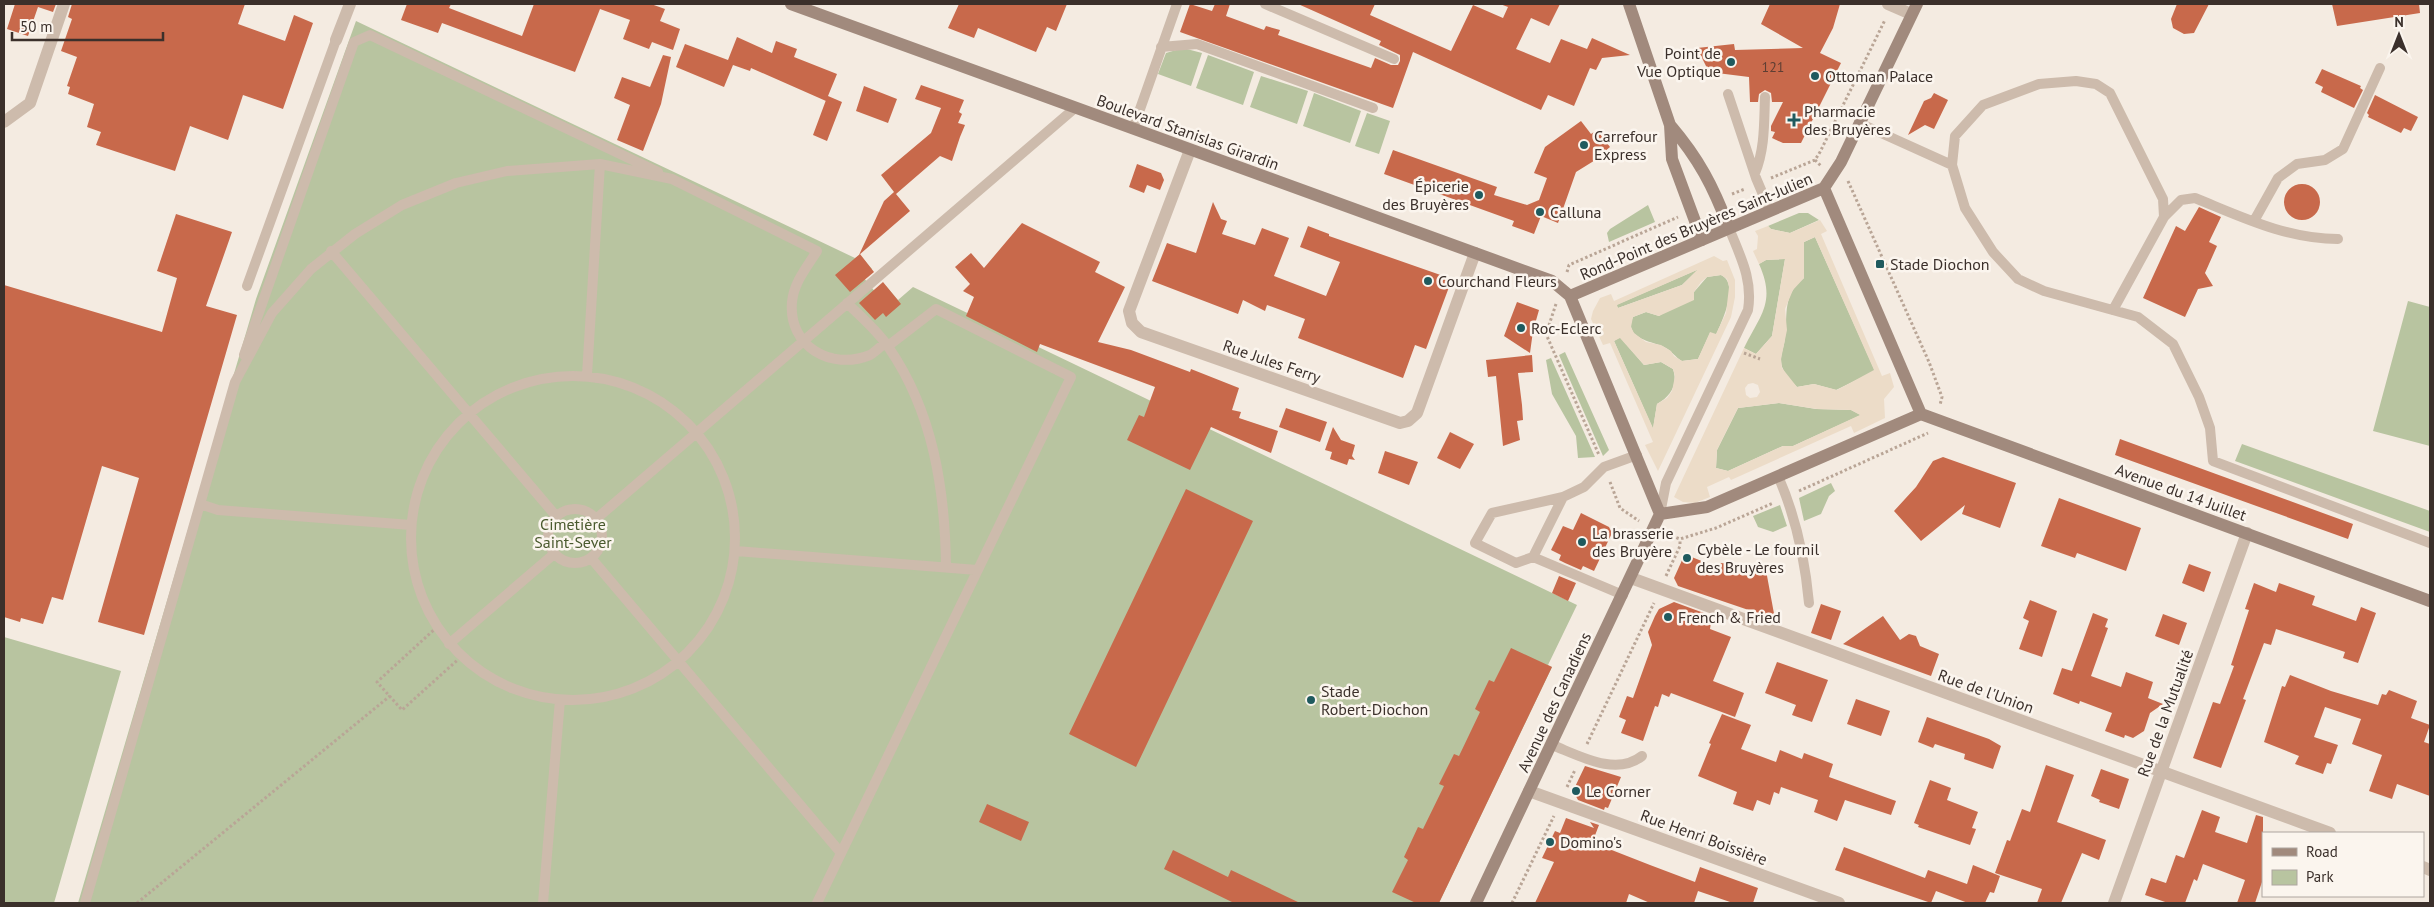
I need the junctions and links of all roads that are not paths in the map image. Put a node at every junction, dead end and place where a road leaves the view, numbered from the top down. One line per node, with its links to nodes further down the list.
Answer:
1 (64, 4): 17 (street)
2 (350, 4): 9 (street)
3 (791, 4): 15 (main road, Boulevard Stanislas Girardin)
4 (1178, 4): 10 (lane)
5 (1265, 4): 11 (lane)
6 (1629, 4): 19 (main road)
7 (1890, 5): 8 (street)
8 (1914, 9): 18 (main road)
9 (336, 40): 35 (lane)
10 (1162, 47): 16 (lane); 20 (lane)
11 (1394, 59)
12 (2380, 68): 29 (lane)
13 (1728, 94): 24 (lane)
14 (1765, 97): 24 (lane)
15 (1075, 108): 20 (main road, Boulevard Stanislas Girardin); 37 (lane)
16 (1373, 108)
17 (4, 122)
18 (1859, 123): 23 (lane); 26 (main road)
19 (1670, 125): 30 (main road); 32 (main road)
20 (1133, 129): 21 (main road, Boulevard Stanislas Girardin)
21 (1190, 150): 34 (main road, Boulevard Stanislas Girardin); 34 (street, Rue Jules Ferry)
22 (600, 164): 25 (lane); 33 (lane); 41 (lane)
23 (1952, 165): 28 (lane); 38 (lane)
24 (1755, 173): 27 (lane)
25 (672, 179): 39 (lane); 42 (lane)
26 (1824, 188): 27 (main road, Rond-Point des Bruyères Saint-Julien); 44 (main road, Rond-Point des Bruyères Saint-Julien)
27 (1770, 211): 30 (main road, Rond-Point des Bruyères Saint-Julien)
28 (2164, 217): 29 (lane); 38 (lane)
29 (2254, 221): 31 (lane)
30 (1729, 228): 32 (main road, Rond-Point des Bruyères Saint-Julien); 50 (lane)
31 (2338, 239)
32 (1702, 240): 36 (main road, Rond-Point des Bruyères Saint-Julien)
33 (331, 251): 42 (lane); 43 (lane)
34 (1475, 253): 36 (main road, Boulevard Stanislas Girardin)
35 (247, 286)
36 (1570, 296): 46 (main road, Rond-Point des Bruyères Saint-Julien)
37 (847, 303): 39 (lane); 40 (lane)
38 (2114, 310): 55 (lane)
39 (804, 340): 40 (lane); 45 (lane)
40 (886, 344): 60 (lane); 61 (lane)
41 (587, 375): 43 (lane); 45 (lane)
42 (235, 382): 49 (lane)
43 (468, 413): 51 (lane); 53 (lane)
44 (1921, 414): 47 (main road); 54 (main road, Avenue du 14 Juillet)
45 (697, 431): 52 (lane); 56 (lane)
46 (1637, 454): 48 (lane); 50 (main road, Rond-Point des Bruyères Saint-Julien)
47 (1778, 476): 50 (main road); 65 (lane)
48 (1563, 496): 58 (lane); 58 (lane)
49 (200, 504): 53 (lane); 75 (lane)
50 (1660, 514): 62 (main road, Avenue des Canadiens)
51 (556, 516): 52 (lane); 57 (lane)
52 (596, 519): 59 (lane)
53 (410, 525): 66 (lane)
54 (2247, 533): 64 (main road, Avenue du 14 Juillet); 71 (street, Rue de la Mutualité)
55 (2430, 543)
56 (736, 550): 60 (lane); 67 (lane)
57 (554, 554): 59 (lane); 66 (lane)
58 (1533, 557): 63 (lane)
59 (591, 558): 67 (lane)
60 (946, 566): 61 (lane)
61 (977, 570): 74 (lane)
62 (1631, 578): 63 (main road, Avenue des Canadiens); 71 (street, Rue de l'Union)
63 (1623, 595): 69 (main road, Avenue des Canadiens)
64 (2430, 601)
65 (1809, 603)
66 (450, 644): 68 (lane)
67 (679, 662): 68 (lane); 74 (lane)
68 (560, 700): 76 (lane)
69 (1552, 744): 70 (lane); 72 (main road, Avenue des Canadiens)
70 (1642, 756)
71 (2161, 772): 73 (street, Rue de l'Union); 80 (street, Rue de la Mutualité)
72 (1529, 791): 78 (main road, Avenue des Canadiens); 79 (street, Rue Henri Boissière)
73 (2327, 832)
74 (841, 853): 77 (lane)
75 (85, 903)
76 (543, 903)
77 (817, 903)
78 (1476, 903)
79 (1839, 903)
80 (2114, 903)

